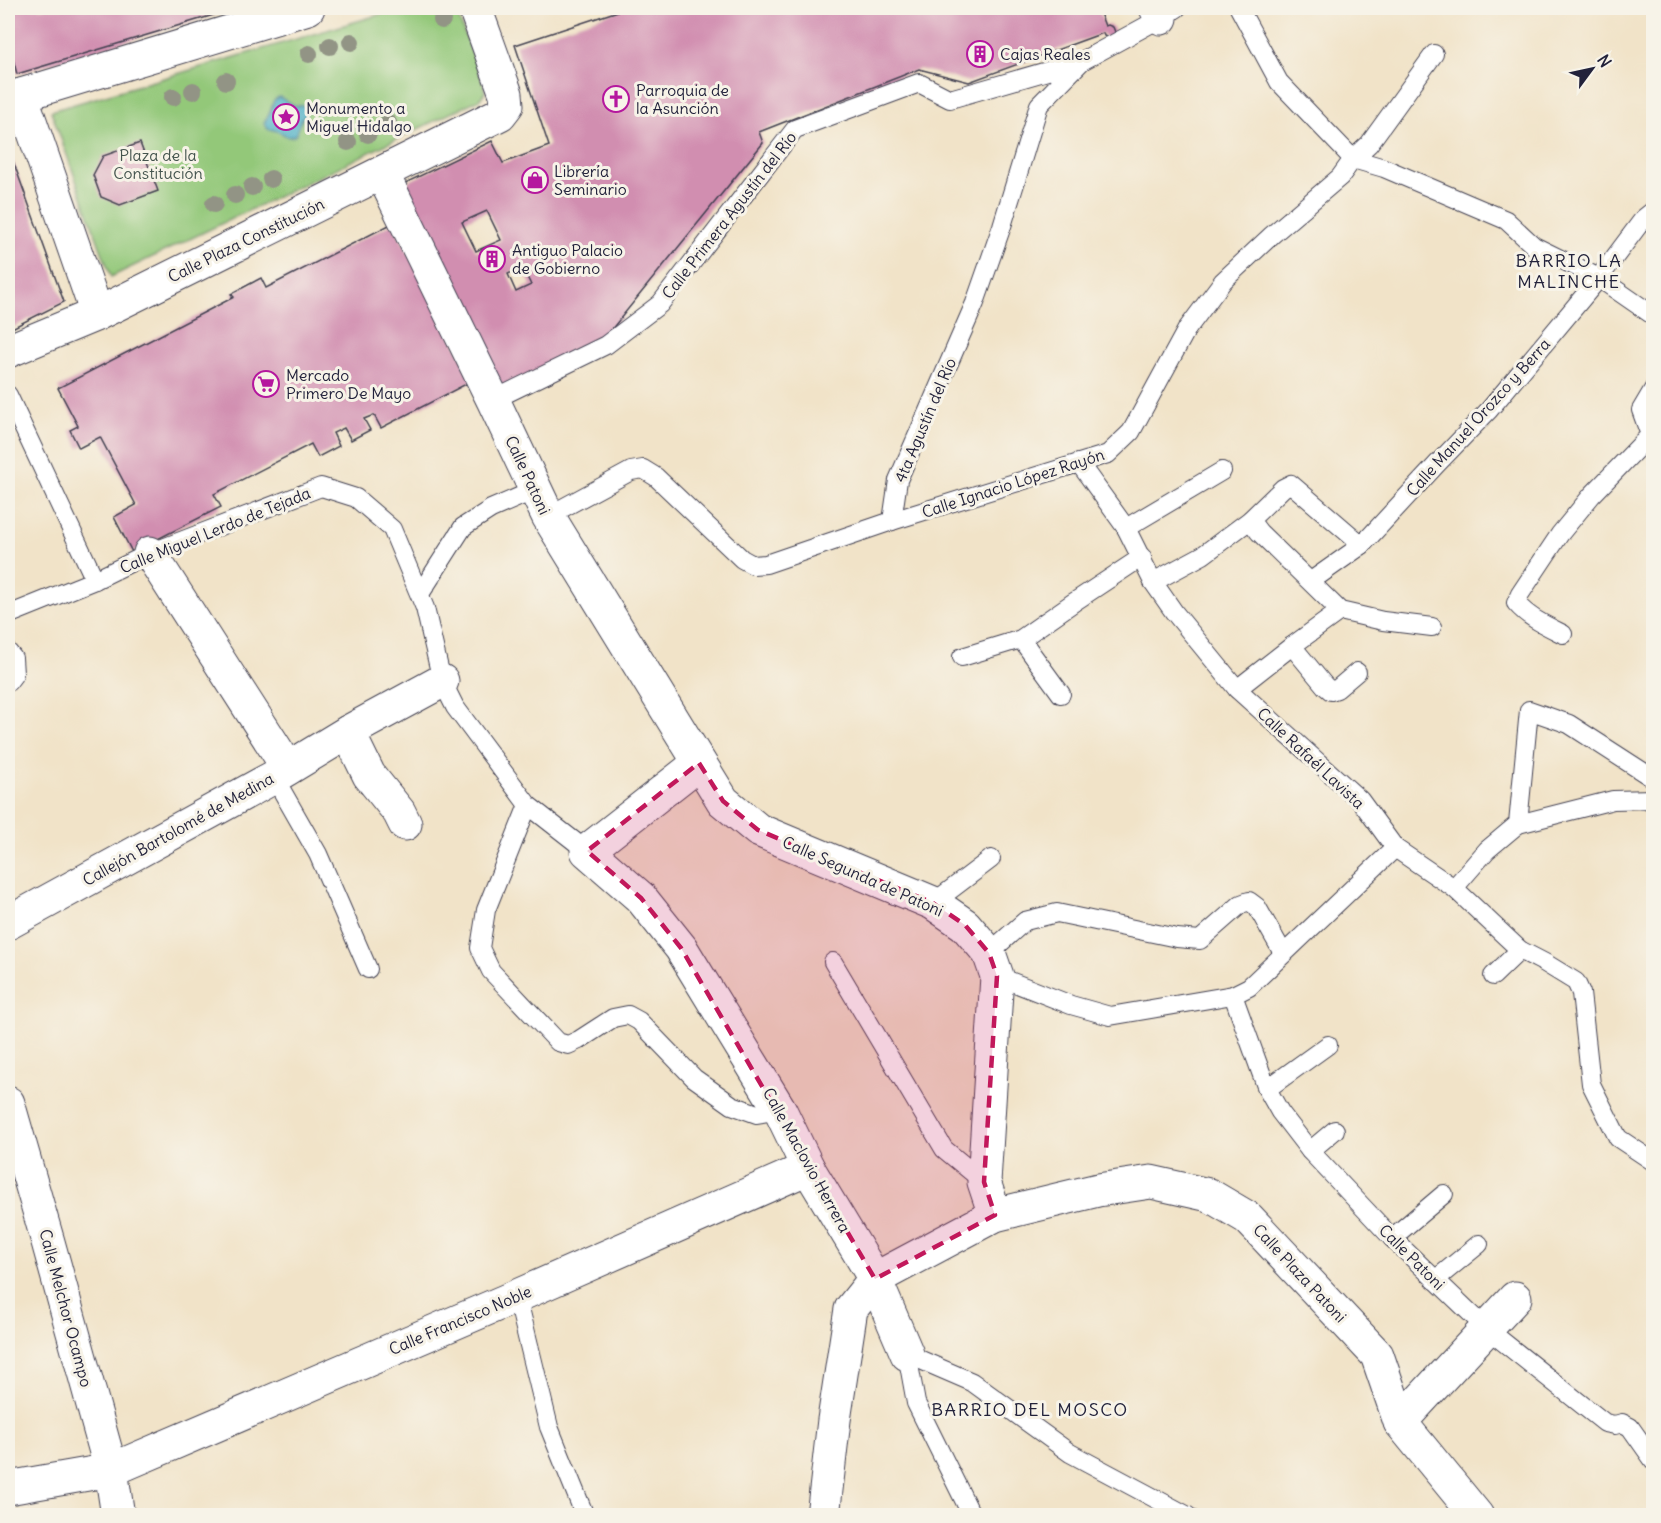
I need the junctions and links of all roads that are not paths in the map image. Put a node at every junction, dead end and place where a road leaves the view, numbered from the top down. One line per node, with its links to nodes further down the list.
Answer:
1 (308, 8): 7 (street)
2 (475, 8): 9 (street, Calle Plaza Constitución)
3 (1239, 8): 8 (lane)
4 (1165, 11): 6 (lane, 4ta Agustín del Río)
5 (1434, 54): 8 (lane, Calle Ignacio López Rayón)
6 (1082, 61): 17 (lane, Calle Primera Agustín del Río); 23 (lane, 4ta Agustín del Río)
7 (14, 97): 12 (street)
8 (1353, 159): 11 (lane); 19 (lane, Calle Ignacio López Rayón)
9 (382, 173): 12 (street, Calle Plaza Constitución); 17 (street, Calle Patoni)
10 (1653, 210): 11 (lane, Calle Manuel Orozco y Berra)
11 (1599, 278): 13 (lane); 25 (lane, Calle Manuel Orozco y Berra)
12 (98, 314): 14 (street, Calle Plaza Constitución)
13 (1653, 315)
14 (8, 351)
15 (1653, 388): 18 (lane)
16 (8, 395): 28 (lane)
17 (493, 400): 21 (street, Calle Patoni)
18 (1652, 436): 35 (lane)
19 (1079, 464): 23 (lane, Calle Ignacio López Rayón); 24 (lane, Calle Rafaél Lavista)
20 (1222, 471): 24 (lane)
21 (541, 503): 23 (lane); 31 (lane); 46 (street, Calle Patoni)
22 (1250, 520): 25 (lane); 29 (lane); 30 (lane)
23 (892, 521)
24 (1126, 528): 27 (lane, Calle Rafaél Lavista)
25 (1362, 545): 29 (lane, Calle Manuel Orozco y Berra)
26 (150, 553): 28 (lane, Calle Miguel Lerdo de Tejada); 31 (lane, Calle Miguel Lerdo de Tejada); 47 (street)
27 (1142, 557): 30 (lane, Calle Rafaél Lavista); 36 (lane)
28 (95, 580): 33 (lane, Calle Miguel Lerdo de Tejada)
29 (1311, 581): 32 (lane)
30 (1153, 582): 43 (lane, Calle Rafaél Lavista)
31 (420, 594): 41 (lane, Calle Miguel Lerdo de Tejada)
32 (1340, 611): 34 (lane); 37 (lane)
33 (8, 615)
34 (1432, 627)
35 (1563, 634)
36 (1021, 639): 39 (lane); 44 (lane)
37 (1292, 646): 40 (lane); 43 (lane)
38 (8, 652): 42 (lane)
39 (962, 657)
40 (1357, 672)
41 (442, 681): 45 (street, Callejón Bartolomé de Medina); 50 (lane, Calle Miguel Lerdo de Tejada)
42 (8, 682)
43 (1237, 689): 53 (lane, Calle Rafaél Lavista)
44 (1061, 694)
45 (348, 732): 47 (street, Callejón Bartolomé de Medina); 51 (street)
46 (699, 763): 54 (street); 57 (street, Calle Segunda de Patoni)
47 (281, 772): 58 (street, Callejón Bartolomé de Medina); 63 (lane)
48 (1653, 779): 52 (lane)
49 (1653, 799): 52 (lane)
50 (528, 805): 54 (lane, Calle Miguel Lerdo de Tejada); 69 (lane)
51 (405, 824)
52 (1518, 824): 56 (lane)
53 (1395, 848): 56 (lane, Calle Rafaél Lavista); 60 (lane)
54 (586, 851): 69 (street, Calle Maclovio Herrera)
55 (991, 859): 57 (lane)
56 (1454, 888): 59 (lane, Calle Rafaél Lavista)
57 (933, 903): 62 (street, Calle Segunda de Patoni)
58 (8, 923)
59 (1520, 951): 64 (lane); 72 (lane, Calle Rafaél Lavista)
60 (1283, 953): 62 (lane); 65 (lane)
61 (833, 962): 74 (lane)
62 (993, 965): 65 (lane, Calle Segunda de Patoni); 74 (street)
63 (369, 969)
64 (1493, 976)
65 (1233, 995): 67 (lane, Calle Patoni)
66 (1328, 1045): 67 (lane)
67 (1267, 1089): 71 (lane, Calle Patoni)
68 (8, 1103): 87 (street, Calle Melchor Ocampo)
69 (780, 1110): 73 (street, Calle Maclovio Herrera)
70 (1335, 1130): 71 (lane)
71 (1310, 1151): 77 (lane, Calle Patoni)
72 (1653, 1162)
73 (808, 1168): 79 (street, Calle Maclovio Herrera); 81 (street, Calle Francisco Noble)
74 (984, 1182): 76 (street)
75 (1444, 1194): 77 (lane)
76 (995, 1215): 79 (street, Calle Plaza Patoni); 85 (street, Calle Plaza Patoni)
77 (1392, 1238): 80 (lane, Calle Patoni)
78 (1479, 1244): 80 (lane)
79 (875, 1279): 84 (street, Calle Maclovio Herrera); 91 (street)
80 (1436, 1280): 83 (lane, Calle Patoni)
81 (517, 1296): 87 (street, Calle Francisco Noble); 90 (lane)
82 (1515, 1298): 83 (street)
83 (1486, 1329): 85 (street); 86 (lane, Calle Patoni)
84 (907, 1354): 92 (lane); 93 (lane)
85 (1400, 1422): 94 (street, Calle Plaza Patoni)
86 (1653, 1461)
87 (111, 1470): 88 (street, Calle Francisco Noble); 89 (street, Calle Melchor Ocampo)
88 (8, 1488)
89 (118, 1515)
90 (585, 1515)
91 (823, 1515)
92 (972, 1515)
93 (1188, 1515)
94 (1477, 1515)

